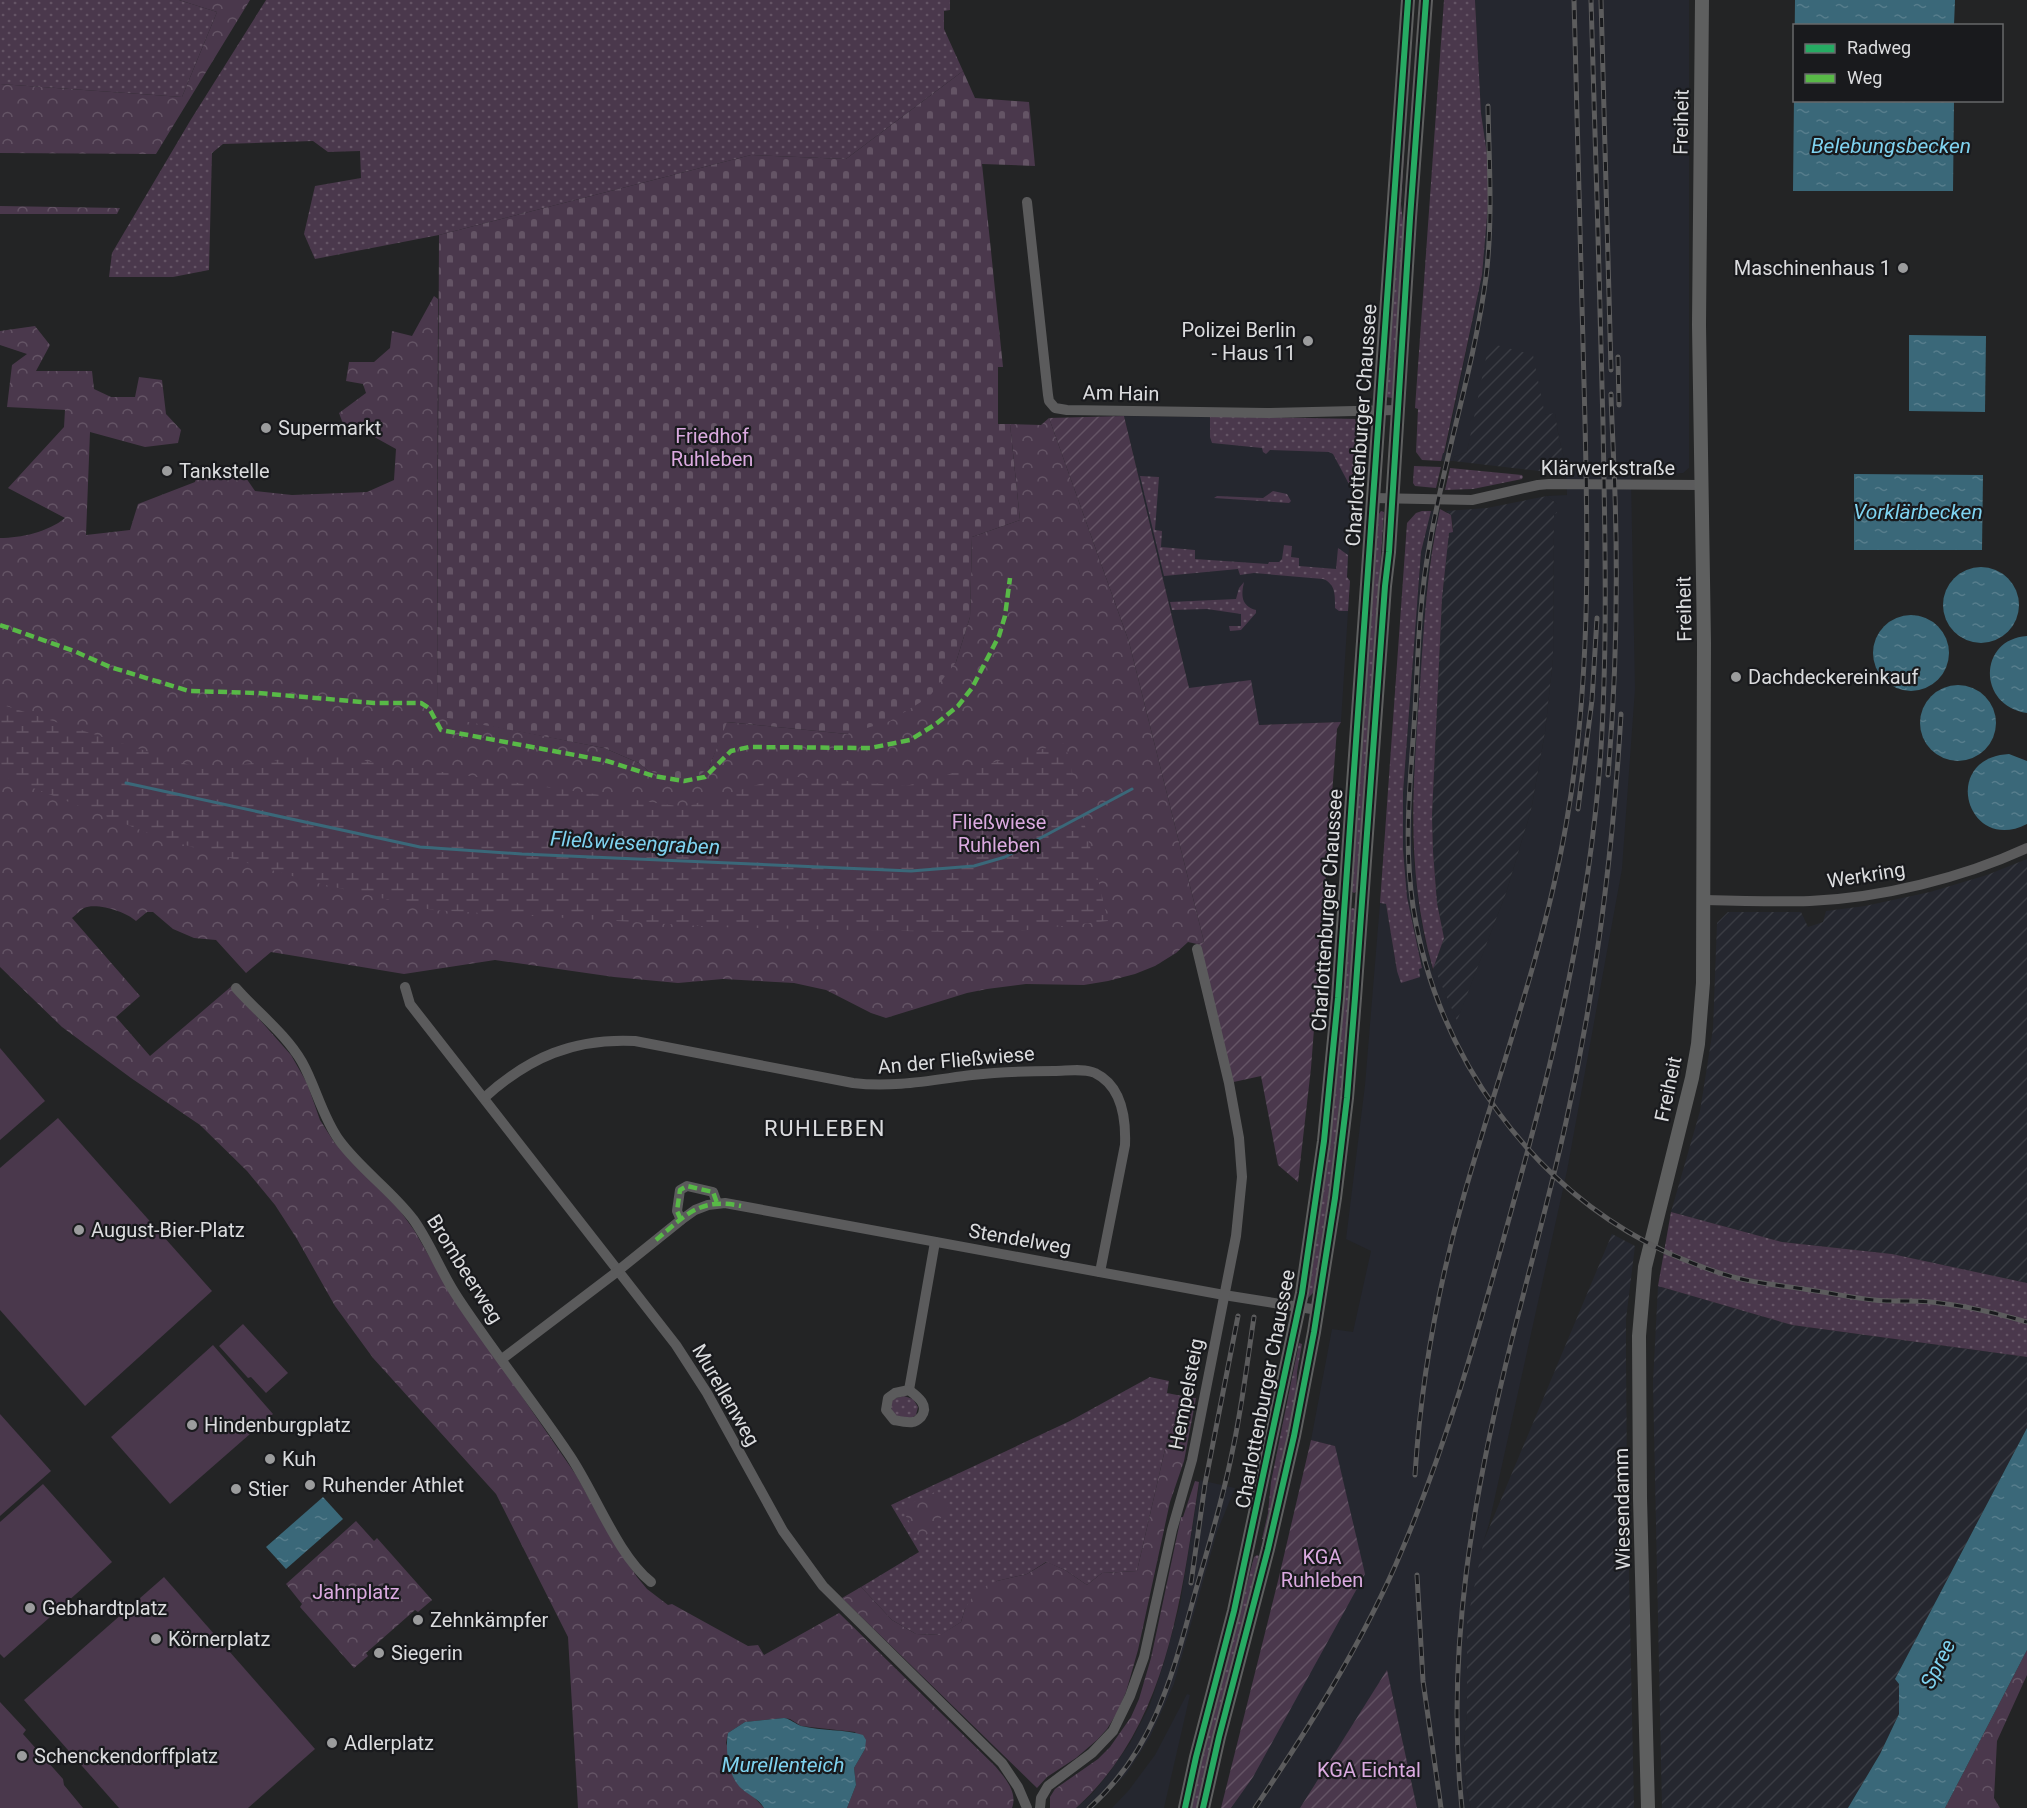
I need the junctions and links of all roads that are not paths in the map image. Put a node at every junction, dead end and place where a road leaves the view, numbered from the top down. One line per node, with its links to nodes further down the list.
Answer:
1 (1408, 0): 6 (main road, Charlottenburger Chaussee)
2 (1426, 0): 5 (main road, Charlottenburger Chaussee)
3 (1702, 0): 7 (main road, Freiheit)
4 (1028, 202): 6 (street, Am Hain)
5 (1397, 410): 6 (street, Am Hain); 9 (main road, Charlottenburger Chaussee)
6 (1379, 411): 8 (main road, Charlottenburger Chaussee)
7 (1702, 485): 9 (street, Klärwerkstraße); 11 (main road, Freiheit)
8 (1373, 498): 9 (street, Klärwerkstraße); 23 (main road, Charlottenburger Chaussee)
9 (1392, 498): 24 (main road, Charlottenburger Chaussee)
10 (2027, 848): 11 (street, Werkring)
11 (1704, 900): 17 (main road, Freiheit)
12 (1197, 949): 22 (street, Hempelsteig)
13 (405, 987): 15 (street, Murellenweg)
14 (236, 988): 25 (street, Brombeerweg)
15 (484, 1098): 20 (street, Murellenweg); 21 (street, An der Fließwiese)
16 (717, 1203): 18 (street, Stendelweg); 18 (street, Stendelweg); 19 (street, Stendelweg)
17 (1657, 1211): 32 (main road, Wiesendamm)
18 (681, 1220): 20 (street, Stendelweg)
19 (935, 1242): 21 (street, Stendelweg); 26 (street)
20 (618, 1271): 25 (street, Stendelweg); 28 (street, Murellenweg)
21 (1100, 1272): 22 (street, Stendelweg)
22 (1224, 1295): 23 (street, Stendelweg); 29 (street, Hempelsteig)
23 (1298, 1308): 24 (street, Stendelweg); 30 (main road, Charlottenburger Chaussee)
24 (1318, 1310): 31 (main road, Charlottenburger Chaussee)
25 (502, 1359): 27 (street, Brombeerweg)
26 (909, 1390)
27 (651, 1582)
28 (1027, 1808)
29 (1040, 1808)
30 (1185, 1808)
31 (1203, 1808)
32 (1648, 1808)

